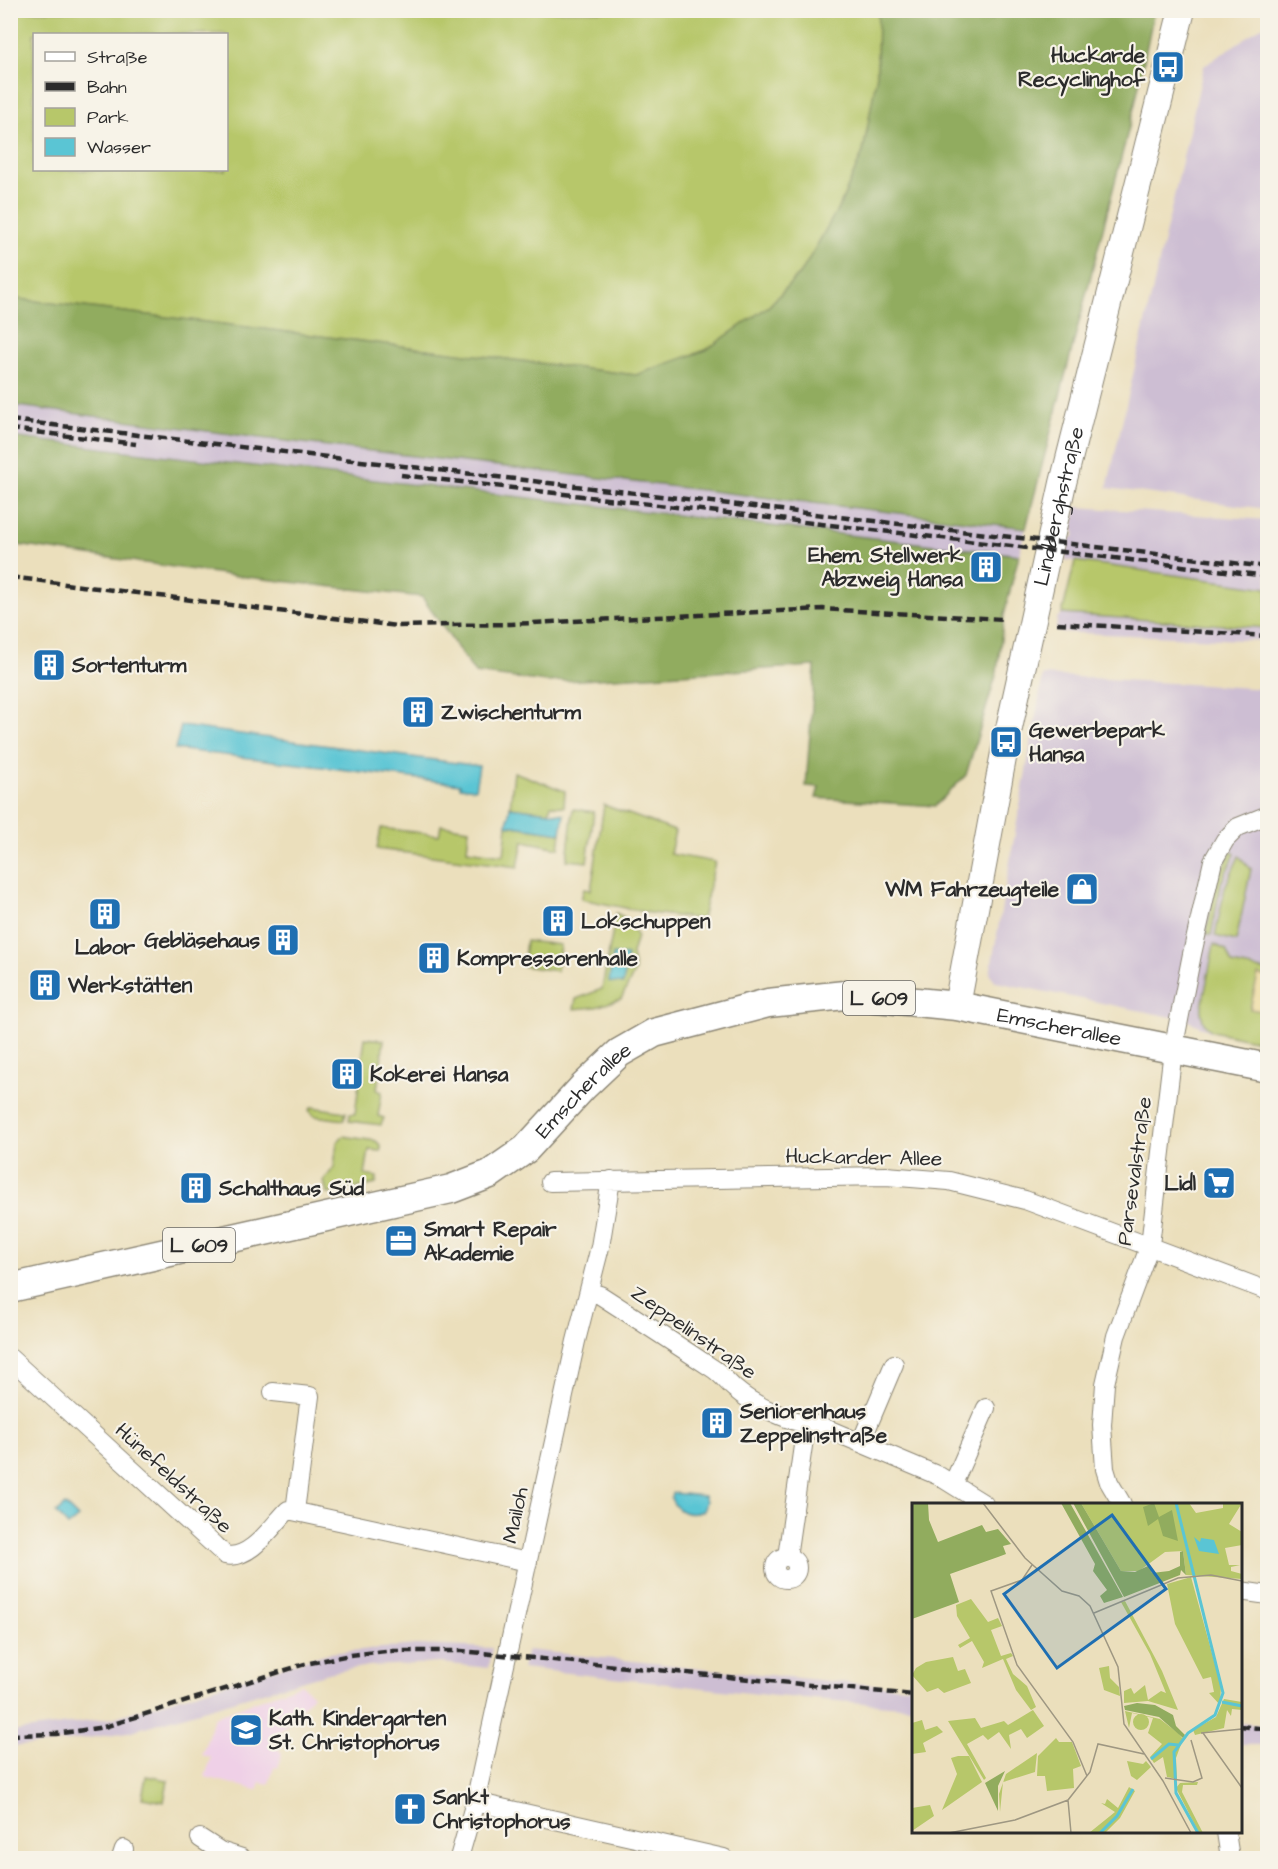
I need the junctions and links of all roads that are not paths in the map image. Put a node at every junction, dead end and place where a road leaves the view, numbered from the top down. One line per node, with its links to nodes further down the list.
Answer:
1 (1182, 10): 3 (main road, Lindberghstraße)
2 (1268, 815): 4 (street, Parsevalstraße)
3 (957, 1006): 4 (main road, Emscherallee / L 609); 9 (main road, Emscherallee / L 609)
4 (1173, 1050): 5 (main road, L 609); 8 (street, Parsevalstraße)
5 (1268, 1068)
6 (610, 1180): 7 (street, Huckarder Allee); 8 (street, Huckarder Allee); 11 (street, Mailoh)
7 (549, 1182)
8 (1150, 1245): 10 (street, Huckarder Allee); 20 (street, Parsevalstraße)
9 (10, 1288)
10 (1268, 1290)
11 (590, 1292): 16 (street, Zeppelinstraße); 23 (street, Mailoh)
12 (10, 1358): 21 (street, Hünefeldstraße)
13 (894, 1364): 17 (street)
14 (273, 1392): 21 (street)
15 (986, 1408): 18 (street)
16 (806, 1425): 17 (street, Zeppelinstraße); 22 (street)
17 (861, 1442): 18 (street, Zeppelinstraße)
18 (952, 1484): 19 (street, Zeppelinstraße)
19 (982, 1503)
20 (1122, 1503)
21 (295, 1511): 23 (street)
22 (787, 1557)
23 (528, 1562): 26 (street, Mailoh)
24 (1242, 1591): 25 (street)
25 (1268, 1595)
26 (475, 1802): 30 (street, Mailoh); 31 (street)
27 (1226, 1833): 32 (street)
28 (200, 1838): 29 (street)
29 (242, 1858)
30 (459, 1858)
31 (723, 1858)
32 (1230, 1858)

